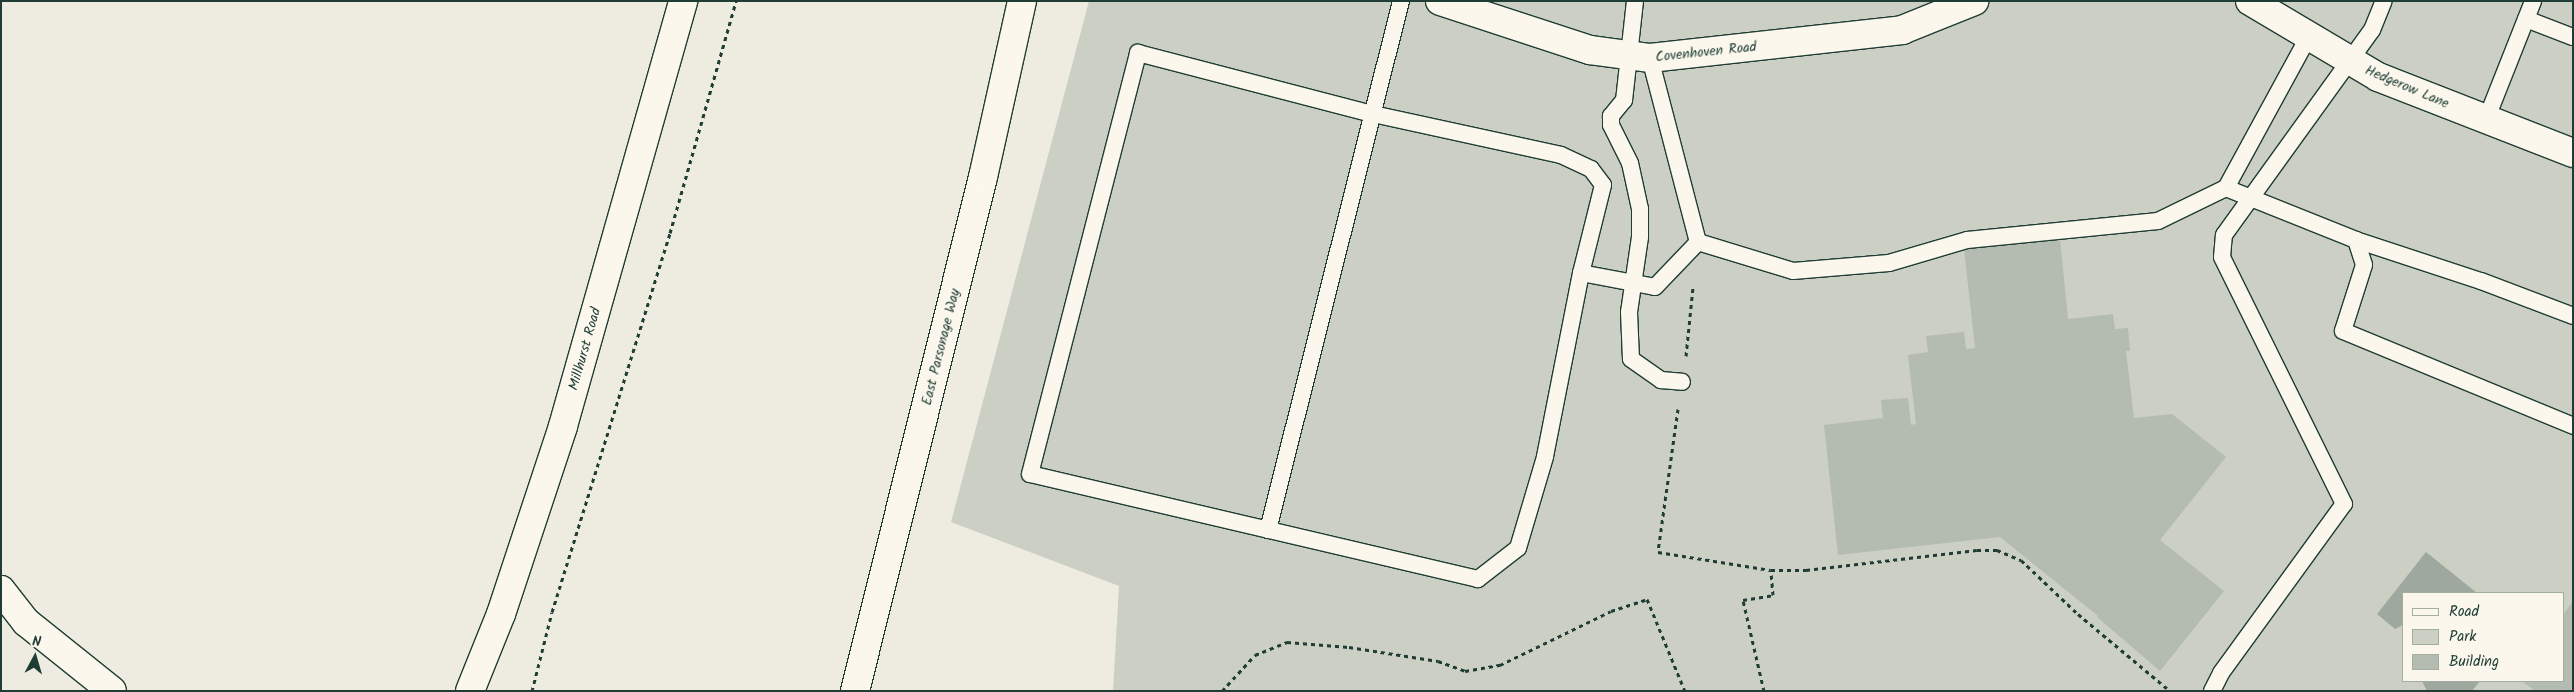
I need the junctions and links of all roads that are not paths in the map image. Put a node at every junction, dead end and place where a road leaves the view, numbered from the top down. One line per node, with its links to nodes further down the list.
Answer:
1 (683, 1): 30 (street, Millhurst Road)
2 (1022, 1): 31 (street, East Parsonage Way)
3 (1401, 1): 15 (lane)
4 (1440, 1): 13 (street, Covenhoven Road)
5 (1635, 1): 13 (lane)
6 (1974, 1): 13 (street, Covenhoven Road)
7 (2250, 1): 11 (street, Hedgerow Lane)
8 (2384, 1): 14 (lane)
9 (2533, 1): 10 (lane)
10 (2526, 19): 12 (lane); 16 (lane)
11 (2309, 36): 14 (street, Hedgerow Lane); 18 (lane)
12 (2573, 37)
13 (1640, 57): 21 (lane); 23 (lane)
14 (2350, 60): 16 (street, Hedgerow Lane); 19 (lane)
15 (1373, 114): 22 (lane); 27 (lane); 27 (lane)
16 (2486, 120): 17 (street, Hedgerow Lane)
17 (2573, 153)
18 (2226, 188): 19 (lane); 21 (lane)
19 (2251, 198): 20 (lane); 32 (lane)
20 (2356, 240): 24 (lane); 26 (lane)
21 (1698, 242): 23 (lane)
22 (1582, 273): 23 (lane); 27 (lane)
23 (1634, 283): 25 (lane)
24 (2573, 316)
25 (1682, 382)
26 (2573, 426)
27 (1268, 530)
28 (1, 590): 29 (street)
29 (112, 691)
30 (470, 691)
31 (855, 691)
32 (2212, 691)

